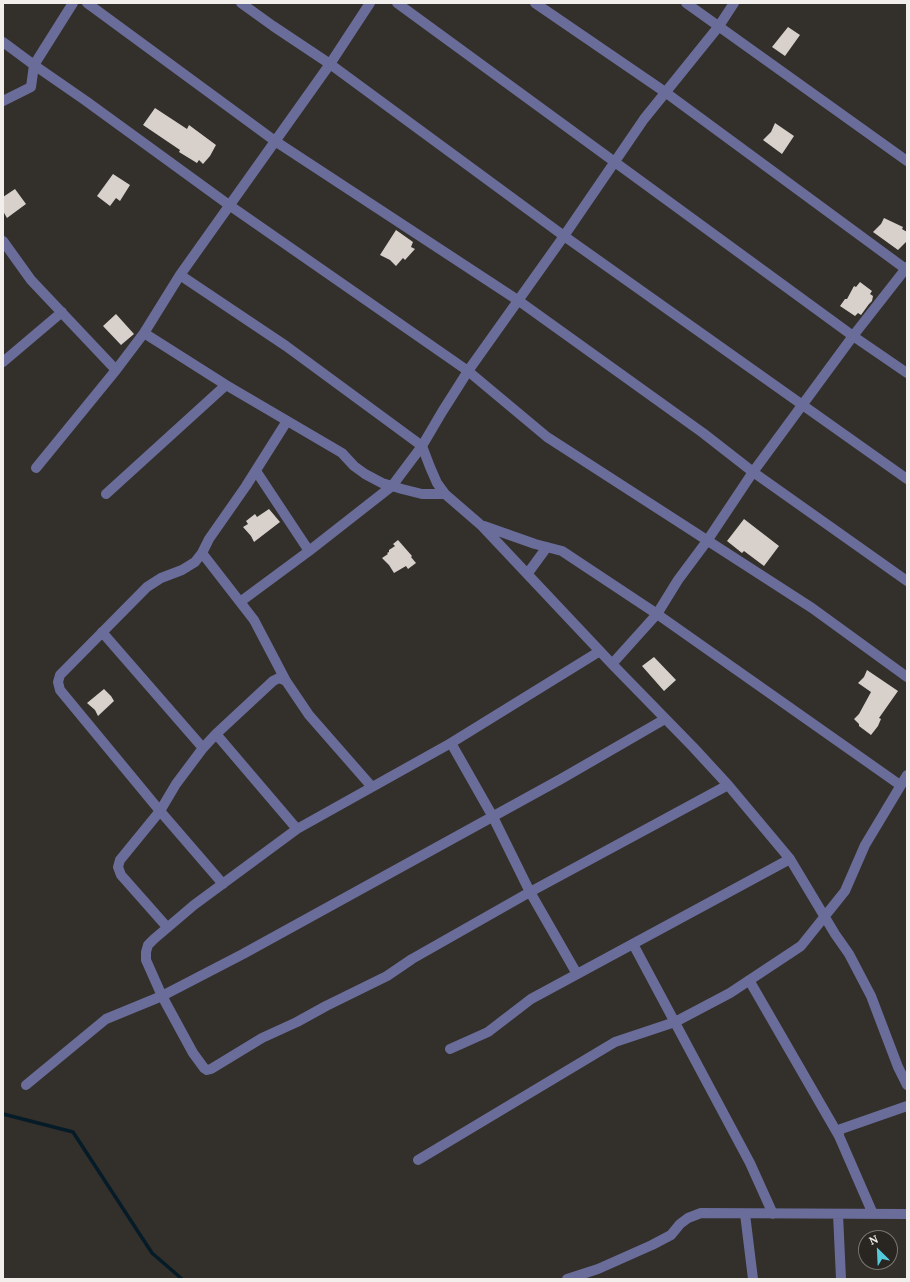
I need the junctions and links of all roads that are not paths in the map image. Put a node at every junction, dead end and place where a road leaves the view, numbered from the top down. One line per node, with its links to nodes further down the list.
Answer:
1 (73, 3): 12 (street)
2 (87, 3): 15 (street)
3 (241, 3): 11 (street)
4 (370, 3): 11 (street)
5 (397, 3): 17 (street)
6 (535, 3): 13 (street)
7 (686, 3): 9 (street)
8 (734, 3): 9 (street)
9 (719, 26): 13 (street); 16 (street)
10 (3, 42): 12 (street)
11 (330, 64): 15 (street); 19 (street)
12 (34, 66): 14 (street); 18 (street)
13 (665, 92): 17 (street); 21 (street)
14 (3, 100)
15 (275, 141): 18 (street); 23 (street)
16 (907, 160)
17 (614, 162): 19 (street); 26 (street)
18 (229, 205): 22 (street); 29 (street)
19 (564, 236): 23 (street); 32 (street)
20 (3, 242): 24 (street)
21 (906, 269): 26 (street)
22 (180, 275): 25 (street); 34 (street)
23 (518, 301): 29 (street); 37 (street)
24 (62, 312): 27 (street); 28 (street)
25 (144, 333): 28 (street); 31 (street)
26 (853, 336): 30 (street); 32 (street)
27 (3, 362)
28 (116, 370): 35 (street)
29 (468, 371): 34 (street); 43 (street)
30 (907, 373)
31 (226, 385): 33 (street); 40 (street)
32 (802, 404): 37 (street); 38 (street)
33 (287, 421): 36 (street); 39 (street)
34 (422, 446): 39 (street); 41 (street)
35 (36, 468)
36 (256, 471): 45 (street); 46 (street)
37 (753, 472): 43 (street); 48 (street)
38 (907, 479)
39 (392, 486): 41 (street); 45 (street)
40 (106, 494)
41 (445, 494): 42 (street)
42 (482, 526): 44 (street); 47 (street)
43 (707, 541): 50 (street); 54 (street)
44 (547, 547): 47 (street); 50 (street)
45 (309, 551): 49 (street)
46 (202, 553): 49 (street); 51 (street)
47 (528, 573): 52 (street)
48 (907, 581)
49 (240, 602): 55 (street)
50 (657, 614): 53 (street); 62 (street)
51 (102, 632): 59 (street); 64 (street)
52 (600, 651): 53 (street); 58 (street)
53 (612, 664): 56 (street)
54 (907, 677)
55 (286, 681): 57 (street); 63 (street)
56 (665, 719): 61 (street); 65 (street)
57 (216, 734): 59 (street); 66 (street)
58 (451, 743): 63 (street); 65 (street)
59 (203, 748): 64 (street)
60 (907, 775): 62 (street)
61 (728, 785): 67 (street); 69 (street)
62 (900, 785): 70 (street)
63 (372, 787): 66 (street)
64 (160, 810): 68 (street); 71 (street)
65 (493, 816): 69 (street); 75 (street)
66 (296, 829): 68 (street)
67 (790, 859): 70 (street); 72 (street)
68 (223, 884): 71 (street)
69 (530, 892): 73 (street); 75 (street)
70 (825, 916): 74 (street); 79 (street)
71 (167, 928): 75 (street)
72 (633, 944): 73 (street); 76 (street)
73 (577, 974): 77 (street)
74 (749, 980): 76 (street); 81 (street)
75 (162, 996): 78 (street)
76 (675, 1022): 82 (street); 84 (street)
77 (450, 1049)
78 (26, 1085)
79 (907, 1085)
80 (907, 1106): 81 (street)
81 (839, 1136): 86 (street)
82 (418, 1160)
83 (745, 1214): 84 (street); 88 (street); 89 (street)
84 (773, 1214): 85 (street)
85 (838, 1214): 86 (street); 90 (street)
86 (873, 1214): 87 (street)
87 (907, 1214)
88 (567, 1279)
89 (753, 1279)
90 (841, 1279)

